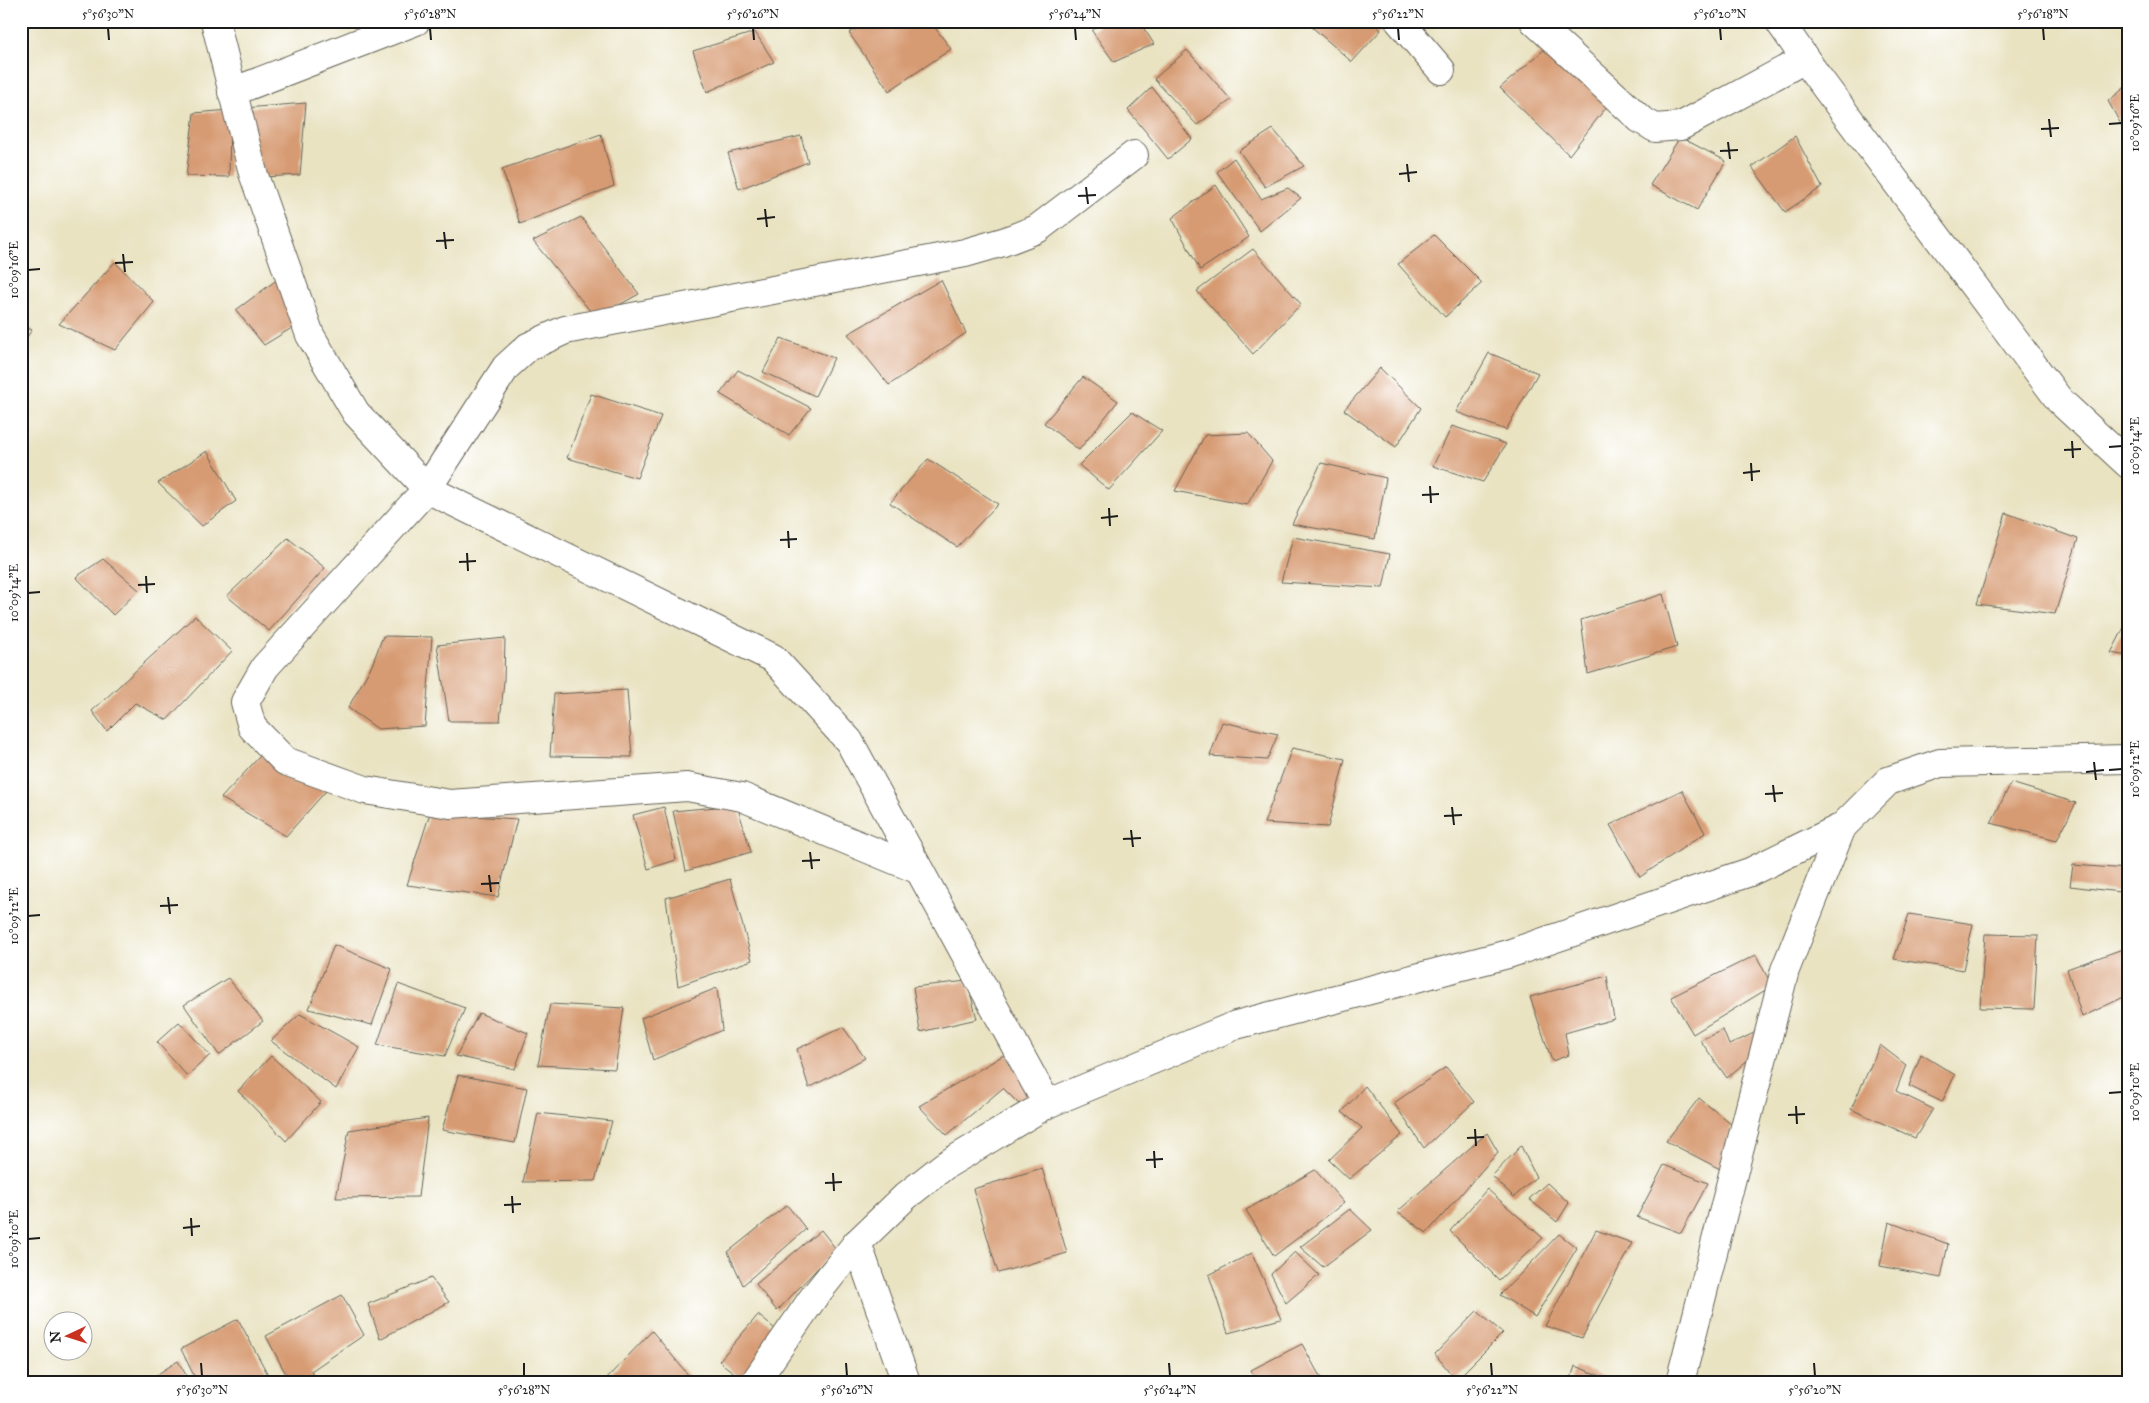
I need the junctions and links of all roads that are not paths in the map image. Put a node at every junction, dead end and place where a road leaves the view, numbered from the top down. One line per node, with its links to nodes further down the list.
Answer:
1 (214, 21): 8 (street)
2 (416, 21): 8 (street)
3 (1399, 21): 7 (street)
4 (1534, 21): 6 (street)
5 (1780, 21): 6 (street)
6 (1805, 59): 10 (street)
7 (1441, 70)
8 (232, 92): 11 (street)
9 (1134, 155): 11 (street)
10 (2128, 464)
11 (427, 489): 14 (street); 14 (street)
12 (2128, 759): 13 (street)
13 (1842, 827): 15 (street); 19 (street)
14 (919, 870): 15 (street)
15 (1047, 1104): 16 (street)
16 (857, 1243): 17 (street); 18 (street)
17 (755, 1382)
18 (906, 1382)
19 (1680, 1382)

